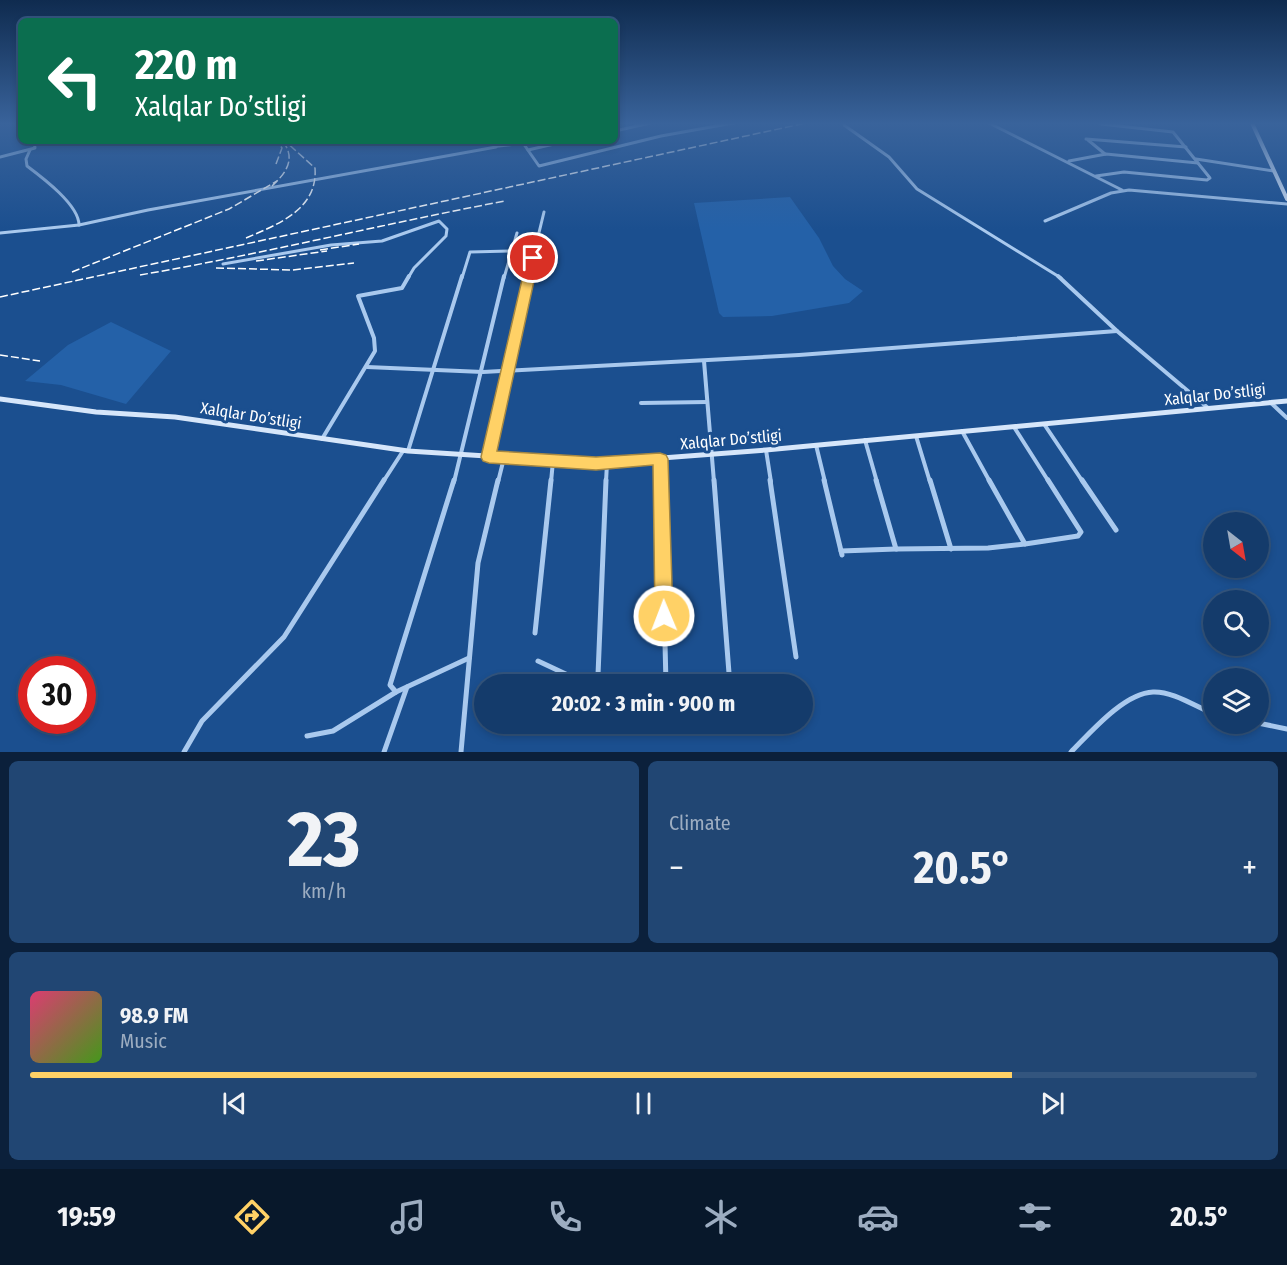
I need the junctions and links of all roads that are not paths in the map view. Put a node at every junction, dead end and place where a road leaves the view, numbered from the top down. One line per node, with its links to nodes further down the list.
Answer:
1 (26, 158): 20 (street)
2 (433, 158): 20 (street)
3 (534, 158): 4 (street)
4 (571, 158)
5 (890, 158): 25 (street)
6 (1061, 158): 11 (street)
7 (1083, 158): 11 (street)
8 (1148, 158): 12 (street)
9 (1268, 158): 13 (main road)
10 (1196, 159): 12 (street); 13 (street)
11 (1067, 161): 14 (street)
12 (1199, 163): 14 (street)
13 (1274, 171): 16 (main road)
14 (1096, 176): 15 (street)
15 (1123, 190): 17 (street); 19 (street)
16 (1287, 199)
17 (1287, 204)
18 (544, 212): 29 (street)
19 (1045, 221)
20 (79, 225): 22 (street)
21 (517, 232): 23 (street)
22 (0, 233)
23 (510, 251): 28 (street); 30 (street)
24 (223, 264): 27 (street)
25 (1117, 331): 26 (street); 36 (street)
26 (704, 361): 29 (street); 33 (street)
27 (367, 367): 28 (street); 42 (street)
28 (435, 370): 30 (street); 46 (street)
29 (508, 370): 30 (street); 49 (street)
30 (483, 372): 48 (street)
31 (0, 399): 42 (main road, Xalqlar Do’stligi)
32 (1287, 401): 34 (main road, Xalqlar Do’stligi)
33 (707, 402): 35 (street); 47 (street)
34 (1270, 402): 36 (main road, Xalqlar Do’stligi); 37 (street)
35 (641, 403)
36 (1208, 408): 38 (main road, Xalqlar Do’stligi)
37 (1287, 418)
38 (1044, 424): 39 (main road, Xalqlar Do’stligi); 54 (street)
39 (1013, 426): 40 (main road, Xalqlar Do’stligi); 55 (street)
40 (962, 431): 41 (main road, Xalqlar Do’stligi); 55 (street)
41 (916, 436): 43 (main road, Xalqlar Do’stligi); 57 (street)
42 (322, 440): 46 (main road, Xalqlar Do’stligi)
43 (865, 440): 44 (main road, Xalqlar Do’stligi); 56 (street)
44 (816, 445): 45 (main road, Xalqlar Do’stligi); 56 (street)
45 (766, 450): 47 (main road, Xalqlar Do’stligi); 60 (street)
46 (405, 451): 48 (main road, Xalqlar Do’stligi); 72 (street)
47 (712, 455): 51 (main road, Xalqlar Do’stligi); 62 (street)
48 (462, 456): 49 (main road, Xalqlar Do’stligi); 67 (street)
49 (489, 457): 50 (main road, Xalqlar Do’stligi)
50 (504, 458): 52 (main road, Xalqlar Do’stligi); 59 (street)
51 (660, 459): 53 (main road, Xalqlar Do’stligi); 65 (street)
52 (553, 461): 53 (main road, Xalqlar Do’stligi); 58 (street)
53 (607, 462): 64 (street)
54 (1116, 530)
55 (1025, 544): 57 (street)
56 (896, 549): 57 (street)
57 (951, 549)
58 (535, 633)
59 (470, 657): 66 (street); 74 (street)
60 (796, 657)
61 (538, 661): 63 (street)
62 (729, 673)
63 (566, 674)
64 (598, 674)
65 (666, 674)
66 (407, 686): 67 (street); 73 (street)
67 (396, 692): 71 (street)
68 (1203, 710): 75 (street)
69 (1269, 725): 70 (street)
70 (1287, 729)
71 (307, 736)
72 (184, 752)
73 (384, 752)
74 (461, 752)
75 (1071, 752)

